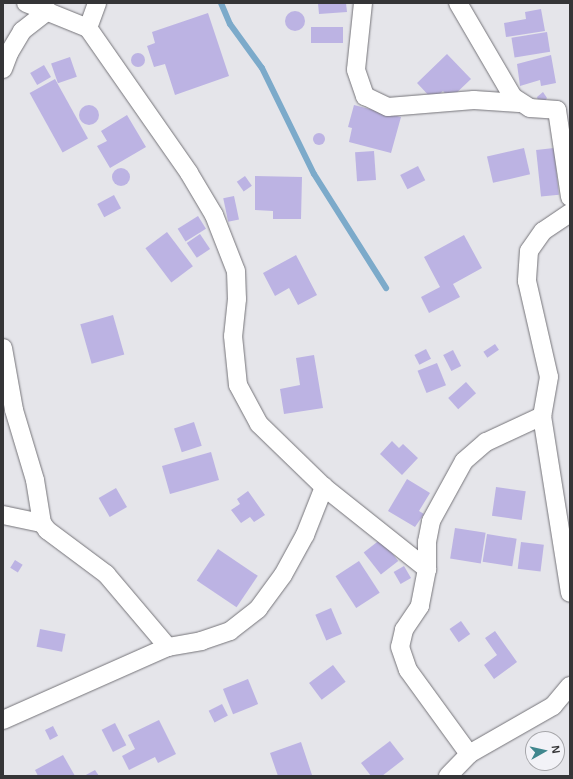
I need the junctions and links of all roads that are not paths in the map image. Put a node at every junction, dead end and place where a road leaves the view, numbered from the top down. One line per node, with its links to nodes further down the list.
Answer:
1 (26, 3): 5 (street)
2 (97, 3): 6 (street)
3 (363, 3): 8 (street)
4 (458, 3): 8 (street)
5 (48, 11): 6 (street); 7 (street)
6 (88, 28): 14 (street)
7 (3, 69)
8 (519, 103): 9 (street)
9 (563, 109): 10 (street)
10 (570, 197)
11 (570, 212): 13 (street)
12 (3, 348): 16 (street)
13 (542, 416): 17 (street); 18 (street)
14 (324, 487): 17 (street); 19 (street)
15 (3, 515): 16 (street)
16 (42, 523): 19 (street)
17 (426, 569): 22 (street)
18 (570, 593)
19 (168, 646): 21 (street)
20 (570, 686): 22 (street)
21 (3, 720)
22 (469, 754): 23 (street)
23 (448, 776)

